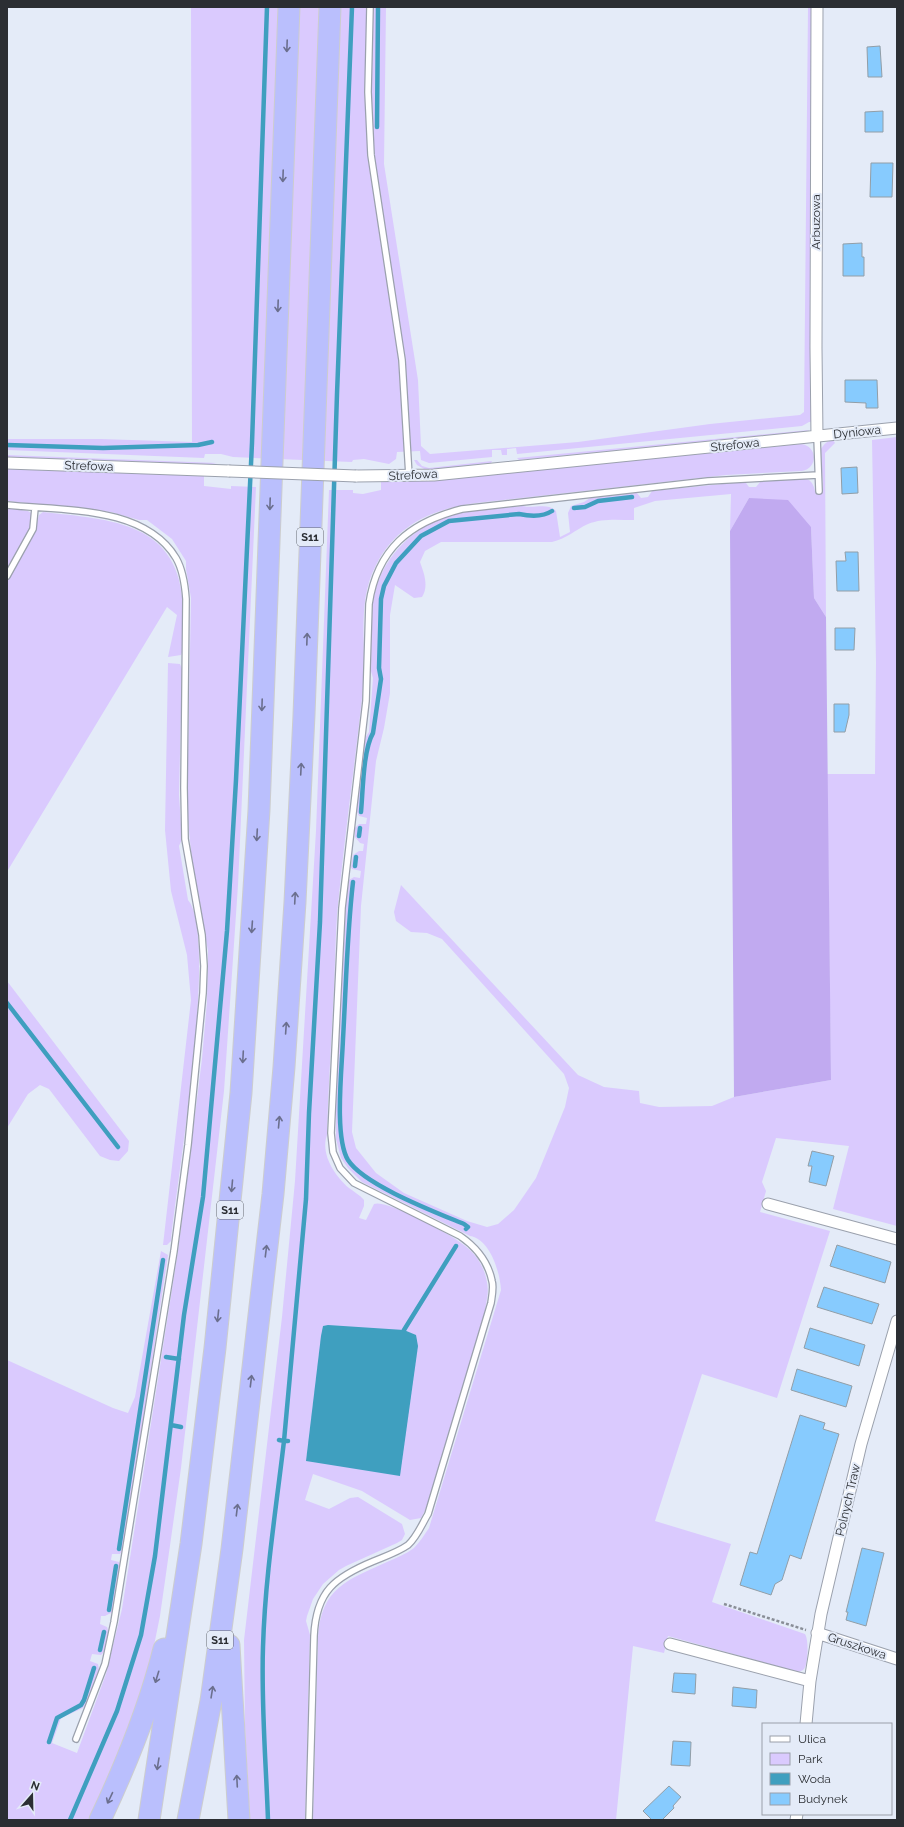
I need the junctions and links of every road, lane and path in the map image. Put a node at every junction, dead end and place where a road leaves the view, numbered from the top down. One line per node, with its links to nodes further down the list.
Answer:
1 (289, 7): 17 (highway, S11, one-way to 17)
2 (330, 7): 18 (highway, S11, one-way to 2)
3 (370, 7): 9 (lane)
4 (817, 7): 6 (street, Arbuzowa)
5 (897, 428): 6 (street, Dyniowa)
6 (817, 437): 8 (lane); 9 (street, Strefowa)
7 (7, 463): 9 (street, Strefowa, bridge)
8 (818, 475): 10 (lane); 30 (lane)
9 (409, 476)
10 (819, 491)
11 (7, 505): 12 (lane)
12 (35, 508): 13 (lane); 25 (lane)
13 (7, 576)
14 (768, 1204): 15 (street)
15 (897, 1239)
16 (897, 1321): 20 (street, Polnych Traw)
17 (191, 1544): 26 (highway, one-way to 26); 27 (highway, S11, one-way to 27)
18 (232, 1549): 28 (highway, S11, one-way to 18); 29 (highway, one-way to 18)
19 (724, 1604): 20 (path)
20 (817, 1633): 22 (street, Gruszkowa); 23 (street, Polnych Traw)
21 (670, 1644): 23 (street)
22 (897, 1659)
23 (810, 1681): 24 (street, Polnych Traw)
24 (806, 1723)
25 (76, 1739)
26 (100, 1820)
27 (149, 1820)
28 (188, 1820)
29 (239, 1820)
30 (309, 1820)

